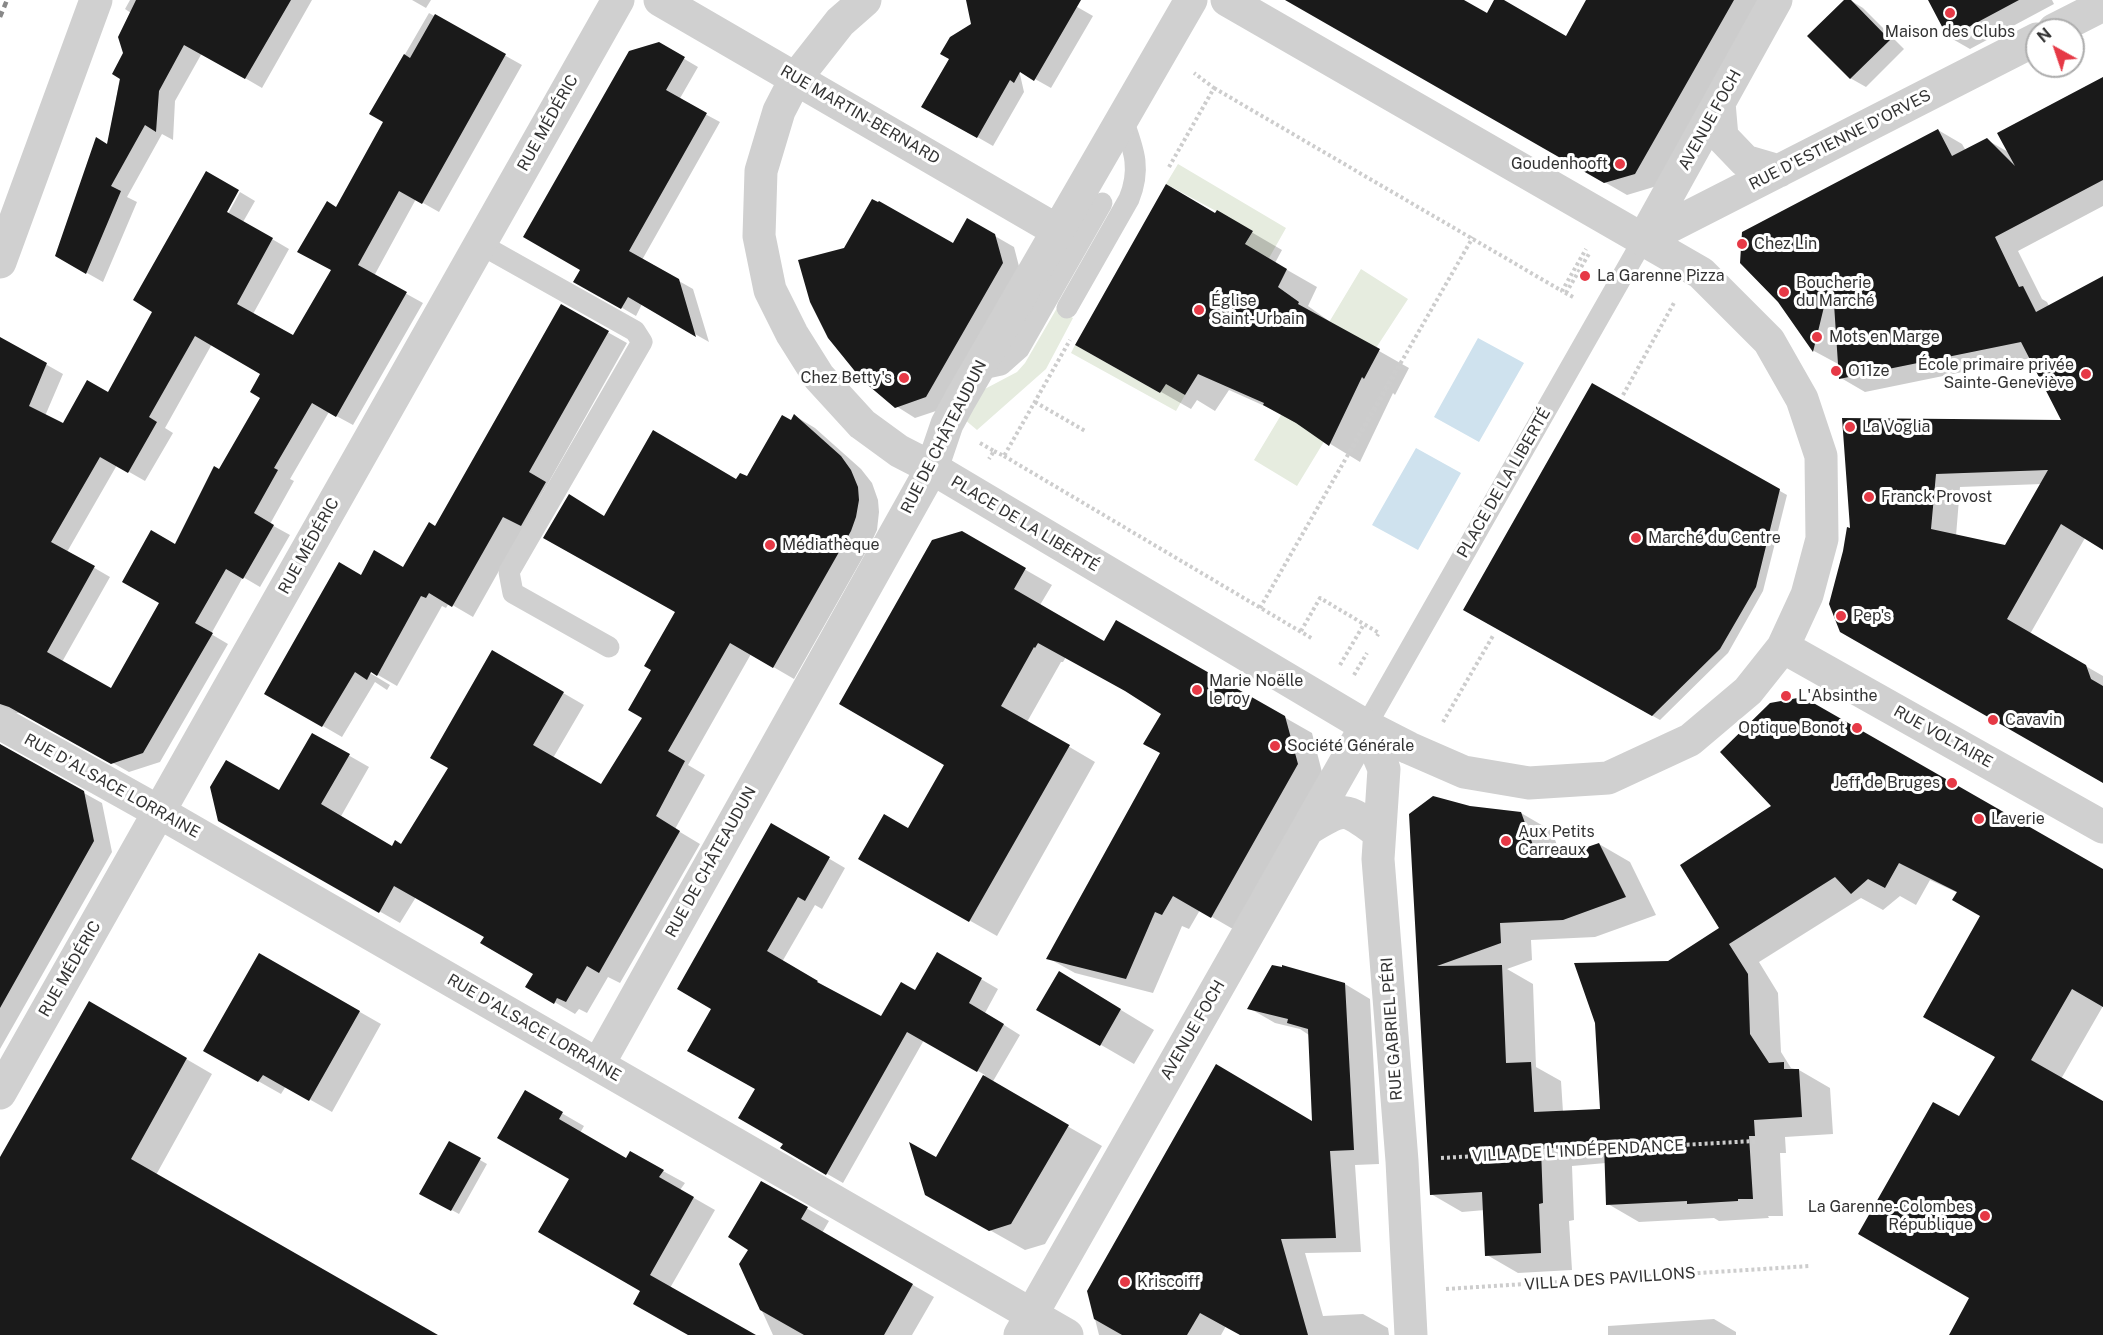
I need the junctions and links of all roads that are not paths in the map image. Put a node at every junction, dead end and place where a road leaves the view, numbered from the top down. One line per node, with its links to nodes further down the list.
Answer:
1 (96, 0): 19 (street)
2 (618, 0): 18 (street, RUE MÉDÉRIC)
3 (660, 0): 11 (street, RUE MARTIN-BERNARD)
4 (864, 0): 11 (street, PLACE DE LA LIBERTÉ)
5 (1191, 0): 13 (street, RUE DE CHÂTEAUDUN)
6 (1227, 0): 17 (street, PLACE DE LA LIBERTÉ)
7 (1776, 0): 12 (street, AVENUE FOCH)
8 (2103, 5): 9 (street)
9 (2078, 18)
10 (2025, 45): 14 (street, RUE D'ESTIENNE D'ORVES)
11 (796, 78): 16 (street, RUE MARTIN-BERNARD); 22 (street, PLACE DE LA LIBERTÉ)
12 (1719, 103): 14 (street); 17 (street, AVENUE FOCH)
13 (1122, 117): 16 (street, RUE DE CHÂTEAUDUN); 20 (lane)
14 (1779, 171): 17 (street, RUE D'ESTIENNE D'ORVES)
15 (1102, 203): 21 (lane)
16 (1058, 231): 21 (street, RUE DE CHÂTEAUDUN)
17 (1643, 240): 24 (street, PLACE DE LA LIBERTÉ); 26 (lane, PLACE DE LA LIBERTÉ)
18 (480, 244): 23 (lane); 27 (street, RUE MÉDÉRIC)
19 (0, 262)
20 (1067, 308)
21 (978, 369): 22 (street, RUE DE CHÂTEAUDUN)
22 (932, 468): 26 (street, PLACE DE LA LIBERTÉ); 31 (street, RUE DE CHÂTEAUDUN)
23 (609, 647)
24 (1783, 647): 26 (street, PLACE DE LA LIBERTÉ); 28 (street, RUE VOLTAIRE)
25 (0, 723): 27 (street, RUE D'ALSACE LORRAINE)
26 (1366, 726): 29 (street, AVENUE FOCH); 30 (street, RUE GABRIEL PÉRI)
27 (159, 812): 31 (street, RUE D'ALSACE LORRAINE); 32 (street, RUE MÉDÉRIC)
28 (2103, 827)
29 (1308, 829): 30 (street); 33 (street, AVENUE FOCH)
30 (1379, 833): 35 (street, RUE GABRIEL PÉRI)
31 (598, 1065): 33 (street, RUE D'ALSACE LORRAINE)
32 (0, 1092)
33 (1026, 1325): 34 (street, RUE D'ALSACE LORRAINE)
34 (1067, 1335)
35 (1411, 1335)

